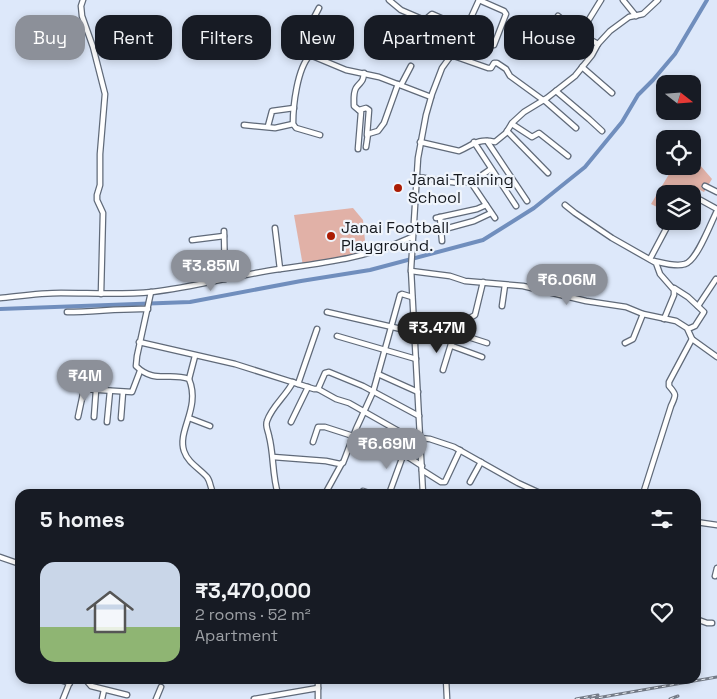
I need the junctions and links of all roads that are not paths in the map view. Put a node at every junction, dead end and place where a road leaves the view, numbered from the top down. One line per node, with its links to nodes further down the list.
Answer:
1 (83, 0): 73 (street)
2 (389, 0): 9 (street)
3 (479, 0): 10 (street); 15 (street)
4 (602, 0): 11 (street)
5 (623, 0): 12 (street)
6 (658, 0): 12 (street)
7 (319, 8): 8 (street)
8 (315, 15)
9 (413, 15)
10 (472, 15)
11 (592, 15)
12 (636, 16): 14 (street)
13 (594, 42): 14 (street)
14 (598, 44): 21 (street)
15 (494, 46)
16 (307, 60): 28 (street)
17 (322, 60): 22 (street)
18 (447, 60): 26 (street)
19 (463, 60): 27 (street)
20 (411, 66): 23 (street)
21 (582, 67): 24 (street); 25 (street)
22 (364, 74): 23 (street); 29 (street)
23 (400, 84): 26 (street); 38 (street)
24 (556, 91): 27 (street); 36 (street)
25 (612, 93)
26 (431, 97): 40 (street)
27 (544, 100): 31 (street); 34 (street)
28 (294, 108): 30 (street); 33 (street)
29 (359, 110): 38 (street); 43 (street)
30 (293, 124): 33 (street); 37 (street)
31 (512, 124): 35 (street); 44 (street)
32 (244, 125): 33 (street)
33 (268, 126)
34 (576, 128)
35 (507, 131): 39 (street); 46 (street)
36 (602, 131)
37 (320, 134)
38 (367, 136): 42 (street)
39 (487, 141): 41 (street); 51 (street)
40 (420, 142): 41 (street); 47 (street)
41 (474, 142): 45 (street)
42 (366, 147)
43 (358, 149)
44 (568, 156)
45 (491, 169): 48 (street); 55 (street)
46 (548, 174)
47 (416, 177): 48 (street); 62 (street)
48 (470, 181): 53 (street)
49 (706, 186): 50 (street)
50 (717, 192)
51 (527, 200)
52 (701, 200): 56 (street)
53 (486, 205): 57 (street); 60 (street)
54 (565, 205): 65 (street)
55 (516, 206)
56 (717, 210): 65 (street)
57 (491, 213): 58 (street); 60 (street)
58 (495, 218)
59 (275, 228): 66 (street)
60 (442, 230): 64 (street)
61 (665, 230): 65 (street)
62 (412, 236): 66 (street); 67 (street)
63 (192, 240): 68 (street)
64 (442, 240)
65 (652, 260): 72 (street)
66 (280, 269): 68 (street)
67 (411, 269): 70 (street); 75 (street)
68 (225, 279): 74 (street)
69 (716, 279): 78 (street)
70 (483, 282): 71 (street); 90 (street)
71 (505, 285): 77 (street); 82 (street)
72 (674, 288): 78 (street); 84 (street)
73 (101, 294): 74 (street); 76 (street)
74 (150, 294): 79 (street)
75 (412, 297): 83 (street); 85 (street)
76 (0, 298)
77 (502, 306)
78 (698, 306): 87 (street)
79 (148, 307): 80 (street); 93 (street)
80 (67, 312)
81 (327, 312): 85 (street)
82 (643, 314): 84 (street); 95 (street)
83 (414, 319): 88 (street); 89 (street)
84 (664, 319): 87 (street)
85 (391, 328): 89 (street); 97 (street)
86 (318, 329): 106 (street)
87 (688, 329): 92 (street)
88 (454, 331): 90 (street); 96 (street)
89 (414, 332): 101 (street)
90 (464, 335): 94 (street)
91 (336, 336): 97 (street)
92 (692, 339): 99 (street); 139 (street)
93 (139, 342): 98 (street); 103 (street)
94 (487, 343)
95 (625, 343)
96 (451, 344): 100 (street); 102 (street)
97 (384, 350): 101 (street); 104 (street)
98 (195, 356): 105 (street); 106 (street)
99 (717, 356)
100 (482, 357)
101 (416, 359): 113 (street)
102 (443, 370)
103 (140, 371): 105 (street); 111 (street)
104 (378, 374): 112 (street); 113 (street)
105 (189, 379): 119 (street)
106 (296, 383): 107 (street); 128 (street)
107 (308, 388): 108 (street); 121 (street)
108 (318, 389): 112 (street); 114 (street)
109 (96, 390): 110 (street); 116 (street); 117 (street)
110 (110, 391): 111 (street); 120 (street)
111 (123, 392): 118 (street)
112 (373, 392): 114 (street); 115 (street)
113 (418, 392): 115 (street)
114 (363, 412): 123 (street); 124 (street)
115 (418, 416): 124 (street)
116 (78, 417)
117 (94, 417)
118 (121, 418)
119 (189, 418): 122 (street); 133 (street)
120 (107, 422)
121 (291, 422)
122 (210, 426)
123 (353, 436): 125 (street); 127 (street); 130 (street)
124 (419, 438): 126 (street); 131 (street)
125 (313, 442)
126 (460, 450): 129 (street); 131 (street)
127 (404, 454): 131 (street); 136 (street)
128 (273, 457): 130 (street); 134 (street)
129 (481, 462): 132 (street); 138 (street)
130 (342, 463): 135 (street)
131 (422, 468): 137 (street)
132 (470, 482)
133 (211, 489)
134 (277, 489)
135 (328, 489)
136 (391, 489)
137 (423, 489)
138 (531, 489)
139 (645, 489)
140 (701, 523): 141 (street)
141 (717, 525)
142 (0, 557): 143 (street)
143 (15, 562)
144 (717, 568): 145 (street)
145 (715, 576)
146 (701, 621): 147 (street)
147 (712, 622)
148 (69, 684): 156 (street)
149 (90, 684): 154 (street)
150 (318, 684): 153 (street)
151 (446, 684): 161 (street)
152 (161, 687): 158 (street)
153 (318, 688): 159 (street); 160 (street)
154 (104, 690): 155 (street); 157 (street)
155 (127, 695)
156 (63, 699)
157 (102, 699)
158 (156, 699)
159 (254, 699)
160 (318, 699)
161 (447, 699)

